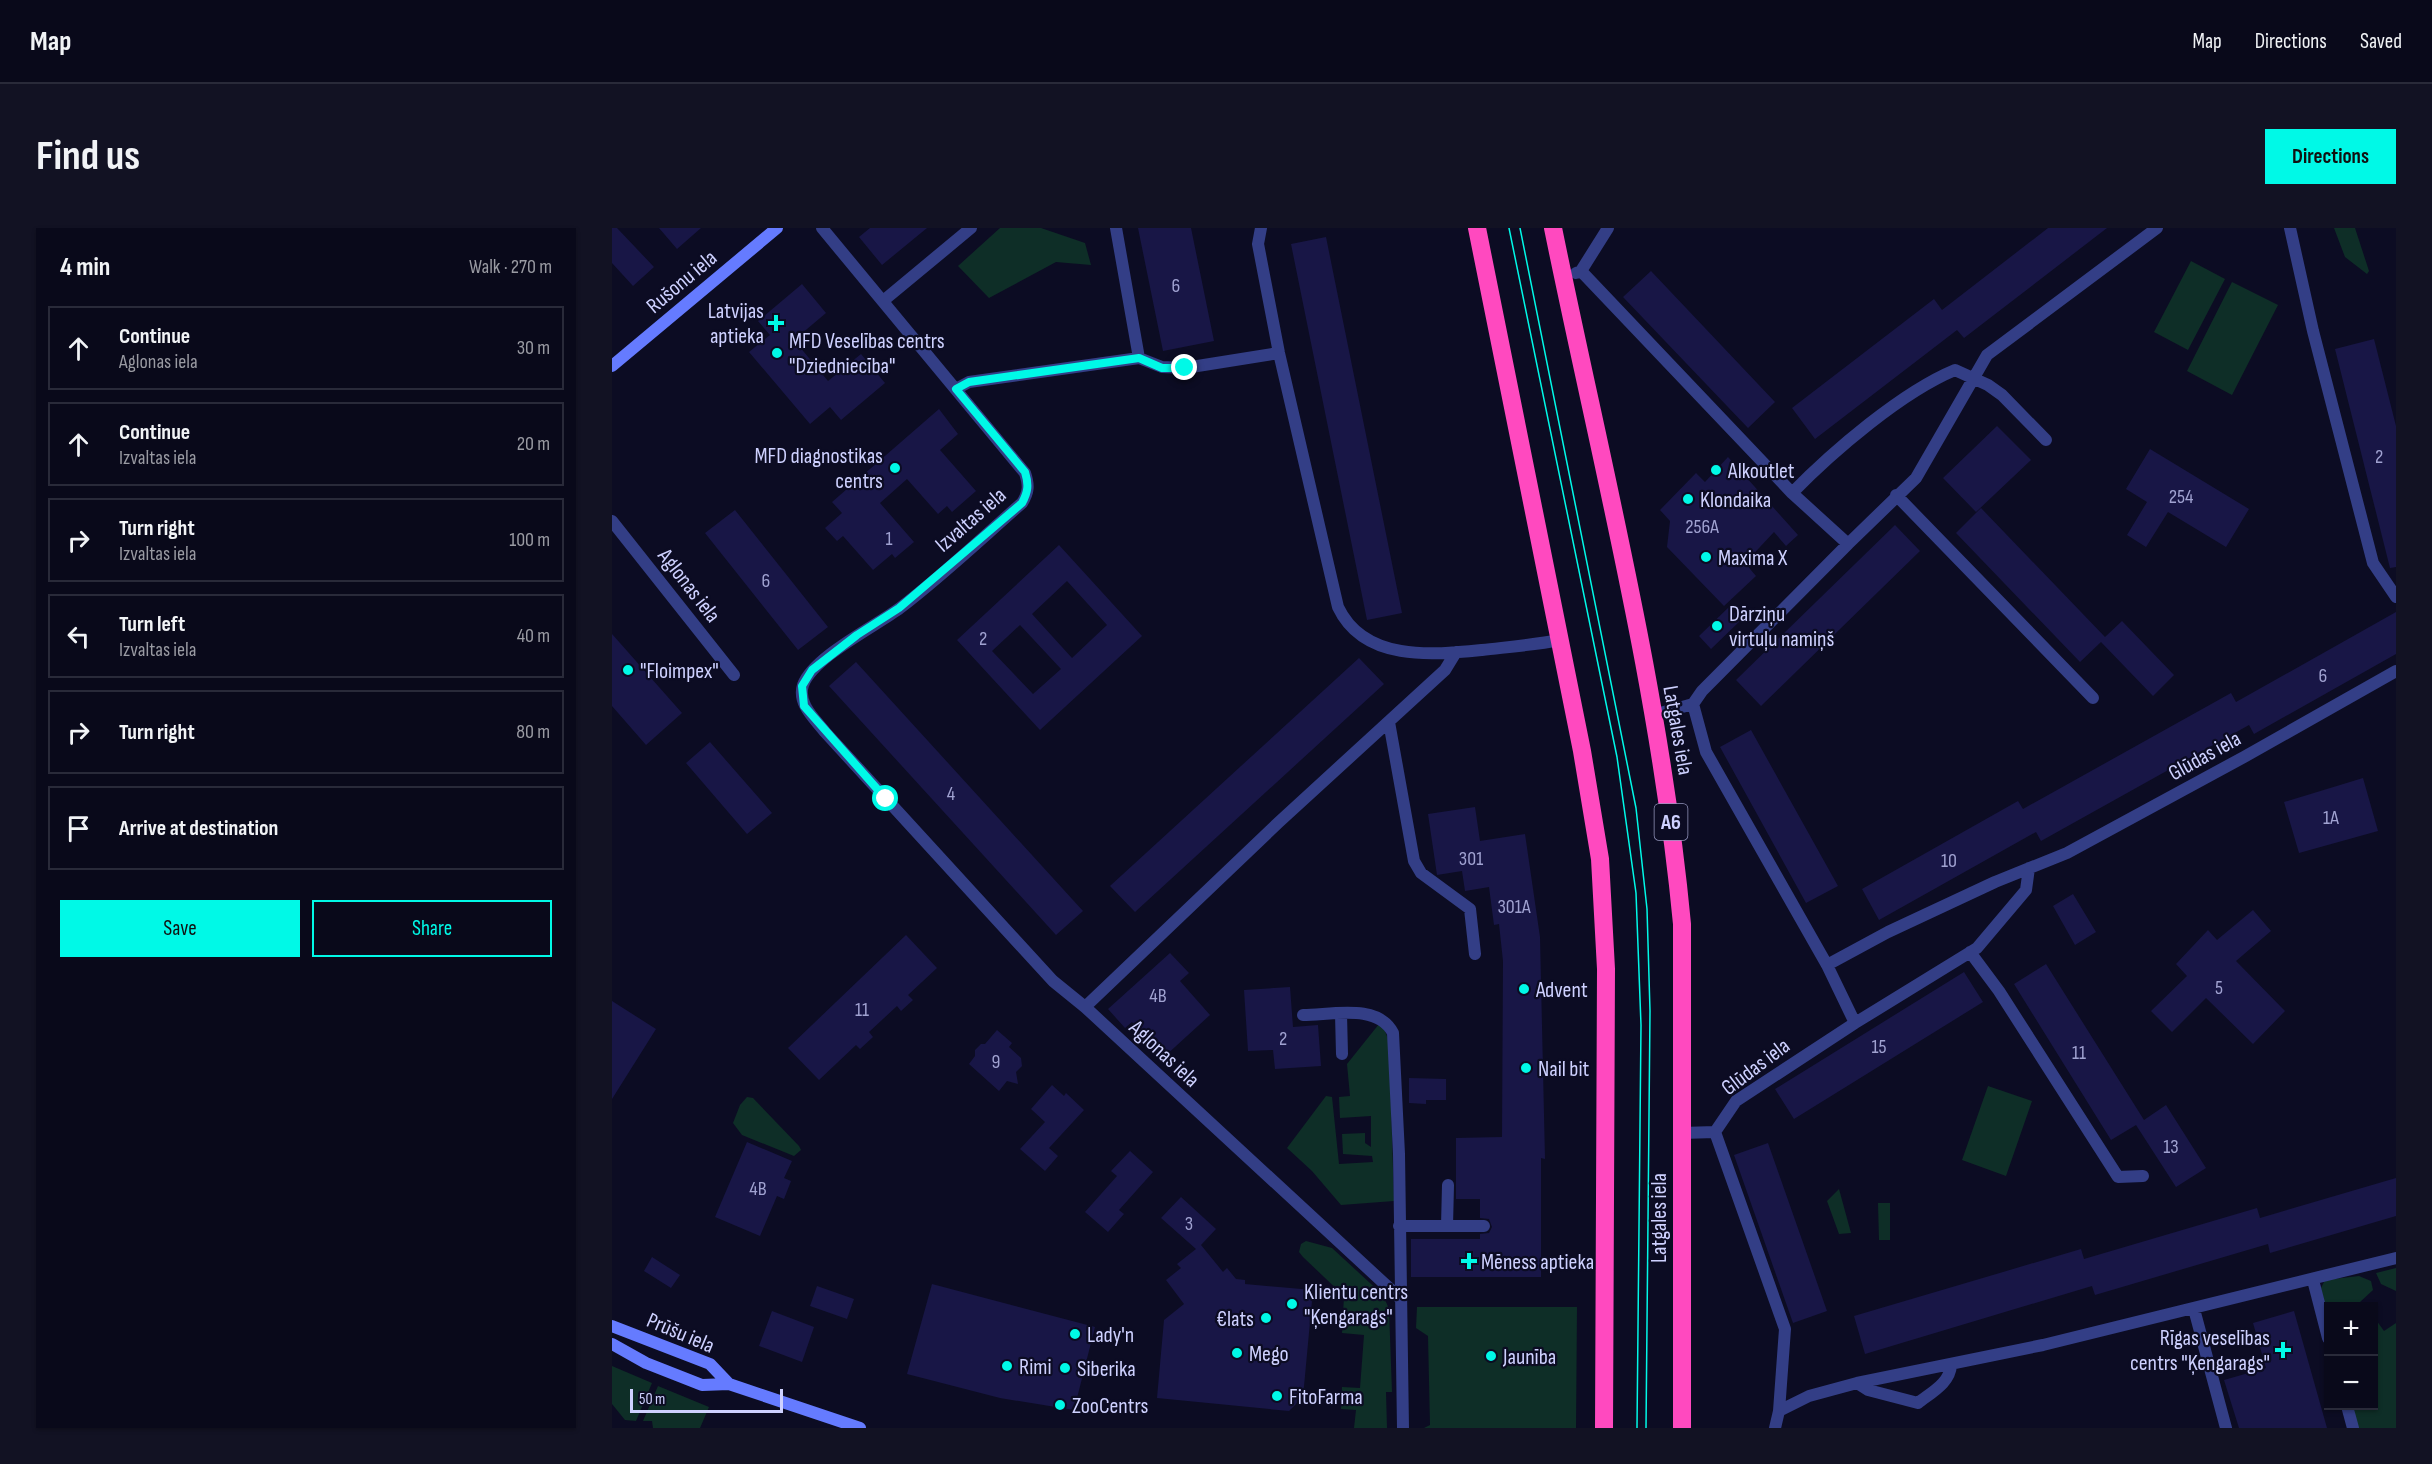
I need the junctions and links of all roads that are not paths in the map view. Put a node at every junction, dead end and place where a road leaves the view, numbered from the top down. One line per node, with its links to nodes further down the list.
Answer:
1 (777, 228): 16 (street, Rušonu iela)
2 (822, 228): 13 (street, Izvaltas iela)
3 (971, 228): 13 (street)
4 (1116, 228): 15 (street)
5 (1261, 228): 14 (street)
6 (1477, 228): 25 (highway)
7 (1553, 228): 12 (highway, Latgales iela / A6)
8 (1608, 228): 11 (street)
9 (2157, 228): 17 (street)
10 (2290, 228): 24 (street)
11 (1581, 271): 12 (street); 20 (street)
12 (1563, 276): 31 (highway, Latgales iela / A6)
13 (883, 302): 18 (street, Izvaltas iela)
14 (1279, 353): 15 (street); 26 (street)
15 (1139, 358): 18 (street)
16 (612, 366)
17 (1973, 378): 19 (street); 20 (street); 21 (street)
18 (956, 389): 33 (street, Izvaltas iela)
19 (2046, 441)
20 (1792, 493): 23 (street)
21 (1896, 495): 23 (street); 29 (street)
22 (612, 521): 28 (street, Aglonas iela)
23 (1848, 544): 30 (street)
24 (2396, 597)
25 (1560, 640): 26 (street); 64 (highway)
26 (1456, 652): 32 (street)
27 (2396, 671): 34 (street, Glūdas iela)
28 (735, 675)
29 (2093, 698)
30 (1693, 704): 31 (street); 37 (street)
31 (1653, 715): 44 (highway, Latgales iela / A6)
32 (1389, 722): 36 (street); 38 (street)
33 (825, 732): 38 (street, Aglonas iela)
34 (2029, 868): 35 (street, Glūdas iela); 37 (street, Glūdas iela)
35 (1970, 952): 41 (street, Glūdas iela); 45 (street)
36 (1475, 954)
37 (1827, 965): 41 (street)
38 (1085, 1007): 52 (street, Aglonas iela)
39 (1341, 1014): 40 (street); 42 (street); 47 (street)
40 (1303, 1015)
41 (1855, 1023): 43 (street, Glūdas iela)
42 (1342, 1054)
43 (1715, 1132): 44 (street); 61 (street)
44 (1682, 1133): 65 (highway, Latgales iela / A6)
45 (2142, 1176)
46 (1448, 1185): 48 (street)
47 (1399, 1226): 48 (street); 52 (street)
48 (1447, 1226): 49 (street)
49 (1484, 1226)
50 (2396, 1258): 51 (street)
51 (2313, 1280): 53 (street); 54 (street)
52 (1401, 1299): 63 (street)
53 (2194, 1309): 57 (street); 67 (street)
54 (2324, 1323)
55 (612, 1326): 59 (street, Prūšu iela)
56 (612, 1344): 59 (street, Prūšu iela)
57 (1951, 1365): 58 (street); 58 (street)
58 (1857, 1383): 61 (street)
59 (729, 1384): 62 (street, Prūšu iela)
60 (2348, 1410): 68 (street)
61 (1779, 1411): 66 (street)
62 (860, 1428)
63 (1403, 1428)
64 (1604, 1428)
65 (1682, 1428)
66 (1775, 1428)
67 (2226, 1428)
68 (2353, 1428)

